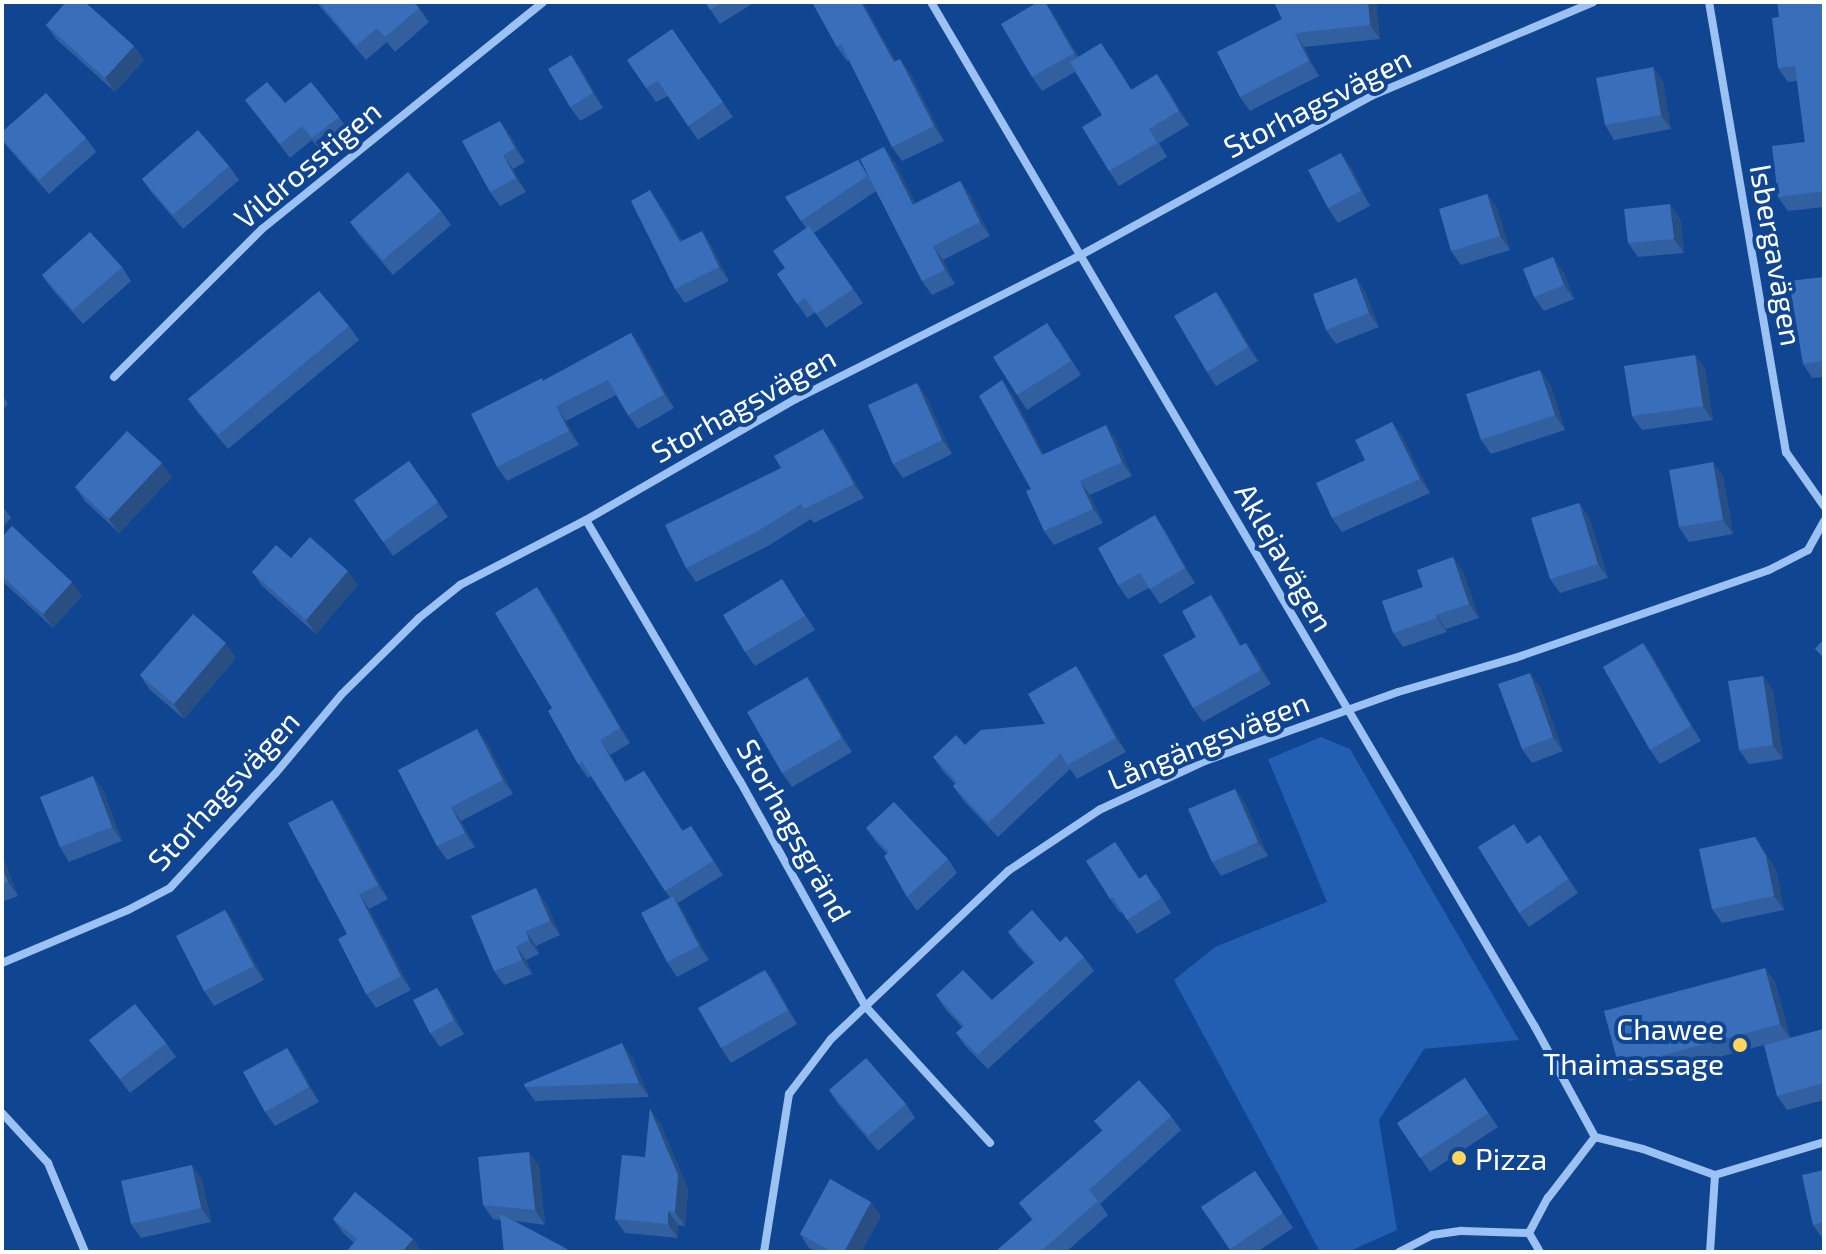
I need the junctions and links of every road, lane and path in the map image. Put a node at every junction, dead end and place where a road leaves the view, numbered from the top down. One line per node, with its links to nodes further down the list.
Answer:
1 (543, 2): 6 (street, Vildrosstigen)
2 (931, 2): 5 (street, Aklejavägen)
3 (1593, 2): 5 (street, Storhagsvägen)
4 (1709, 2): 7 (street, Isbergavägen)
5 (1081, 255): 8 (street, Storhagsvägen); 10 (street, Aklejavägen)
6 (114, 377)
7 (1824, 506)
8 (586, 520): 11 (street, Storhagsvägen); 12 (street, Storhagsgränd)
9 (1824, 521): 10 (street, Långängsvägen)
10 (1348, 711): 12 (street, Långängsvägen); 14 (street, Aklejavägen)
11 (2, 963)
12 (866, 1007): 16 (street, Storhagsgränd); 20 (street, Långängsvägen)
13 (2, 1113): 19 (street)
14 (1595, 1137): 17 (street); 18 (street)
15 (1824, 1142): 17 (street)
16 (990, 1143)
17 (1715, 1175): 23 (street)
18 (1529, 1233): 21 (street); 22 (street)
19 (85, 1252)
20 (764, 1252)
21 (1399, 1252)
22 (1540, 1252)
23 (1710, 1252)

